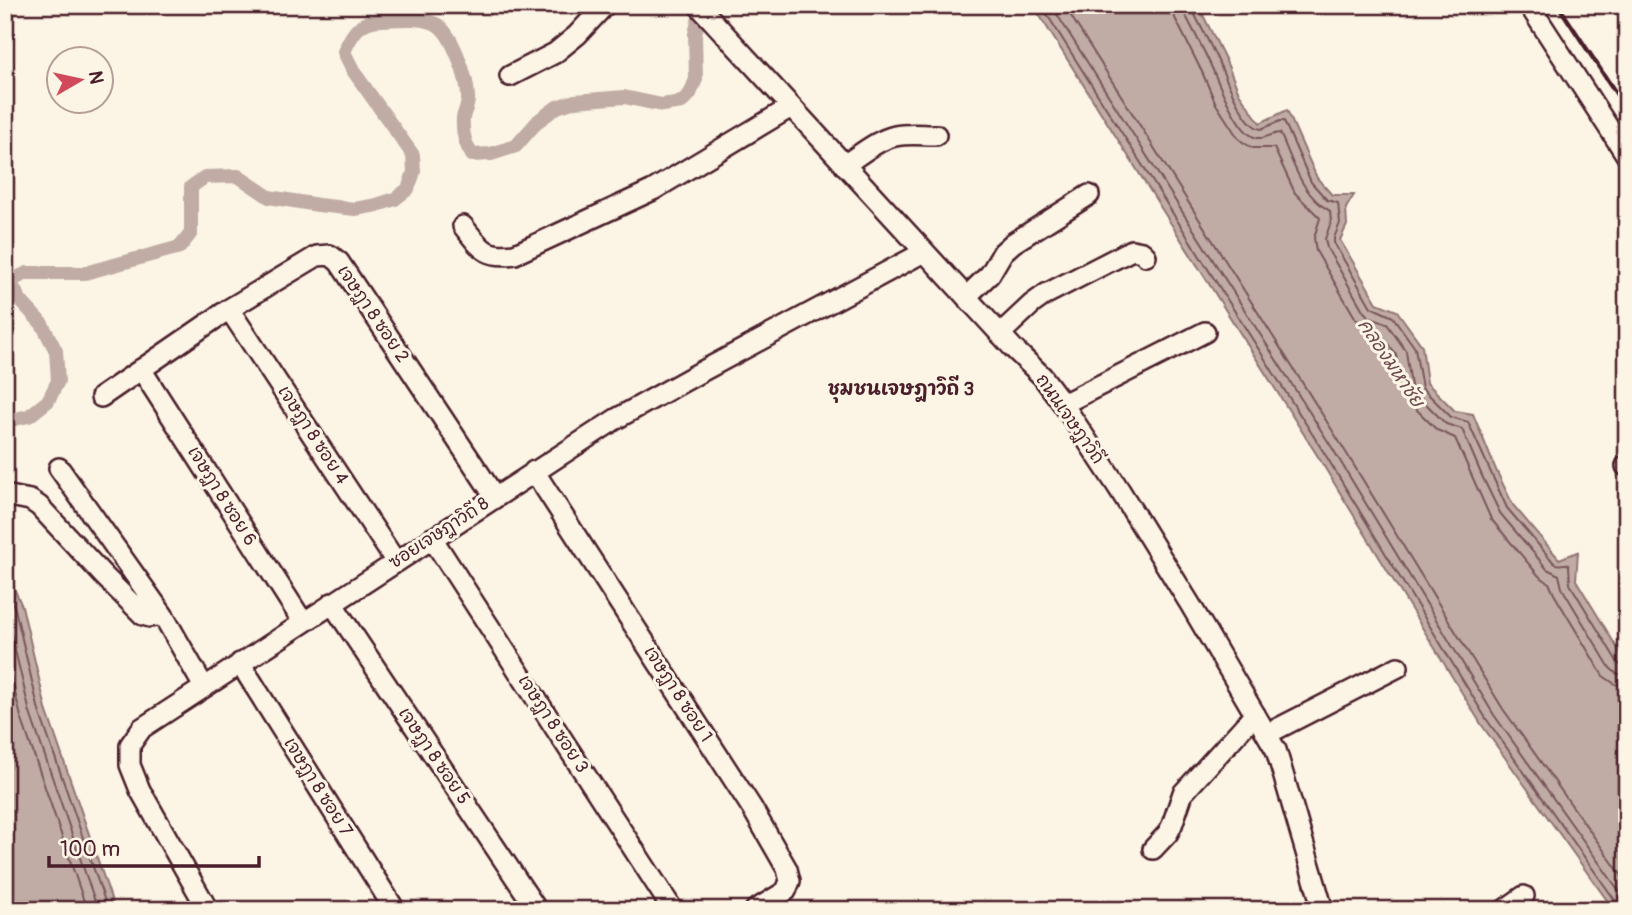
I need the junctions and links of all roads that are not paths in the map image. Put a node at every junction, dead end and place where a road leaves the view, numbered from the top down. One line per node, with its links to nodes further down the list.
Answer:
1 (605, 5): 4 (street)
2 (698, 5): 5 (street, ถนนเจษฎาวิถี)
3 (1529, 5): 7 (street)
4 (510, 76)
5 (791, 107): 8 (street, ถนนเจษฎาวิถี); 10 (street)
6 (936, 135): 8 (street)
7 (1627, 156)
8 (844, 165): 11 (street, ถนนเจษฎาวิถี)
9 (1089, 195): 13 (street)
10 (463, 226)
11 (925, 252): 13 (street, ถนนเจษฎาวิถี); 21 (street, ซอยเจษฎาวิถี 8)
12 (1146, 256): 16 (street)
13 (966, 297): 16 (street, ถนนเจษฎาวิถี)
14 (229, 309): 17 (street, เจษฎา 8 ซอย 2); 23 (street, เจษฎา 8 ซอย 2); 26 (street, เจษฎา 8 ซอย 4)
15 (1205, 332): 19 (street)
16 (1000, 334): 19 (street, ถนนเจษฎาวิถี)
17 (141, 369): 18 (street, เจษฎา 8 ซอย 2); 30 (street, เจษฎา 8 ซอย 6)
18 (101, 397)
19 (1063, 404): 34 (street, ถนนเจษฎาวิถี)
20 (60, 468): 25 (street)
21 (534, 471): 23 (street, ซอยเจษฎาวิถี 8); 42 (street, เจษฎา 8 ซอย 1)
22 (5, 495): 27 (street)
23 (495, 496): 24 (street, ซอยเจษฎาวิถี 8)
24 (432, 538): 26 (street, ซอยเจษฎาวิถี 8); 41 (street, เจษฎา 8 ซอย 3)
25 (124, 560): 27 (street); 29 (street)
26 (396, 562): 28 (street, ซอยเจษฎาวิถี 8)
27 (104, 576): 29 (street)
28 (332, 603): 30 (street, ซอยเจษฎาวิถี 8); 40 (street, เจษฎา 8 ซอย 5)
29 (163, 615): 33 (street)
30 (303, 622): 31 (street, ซอยเจษฎาวิถี 8)
31 (240, 663): 33 (street, ซอยเจษฎาวิถี 8); 39 (street, เจษฎา 8 ซอย 7)
32 (1398, 667): 35 (street)
33 (204, 687): 38 (street, ซอยเจษฎาวิถี 8)
34 (1255, 714): 35 (street, ถนนเจษฎาวิถี); 36 (street)
35 (1267, 734): 43 (street, ถนนเจษฎาวิถี)
36 (1153, 849)
37 (1524, 895): 44 (street)
38 (208, 910)
39 (396, 910)
40 (537, 910)
41 (673, 910)
42 (755, 910)
43 (1323, 910)
44 (1504, 910)

